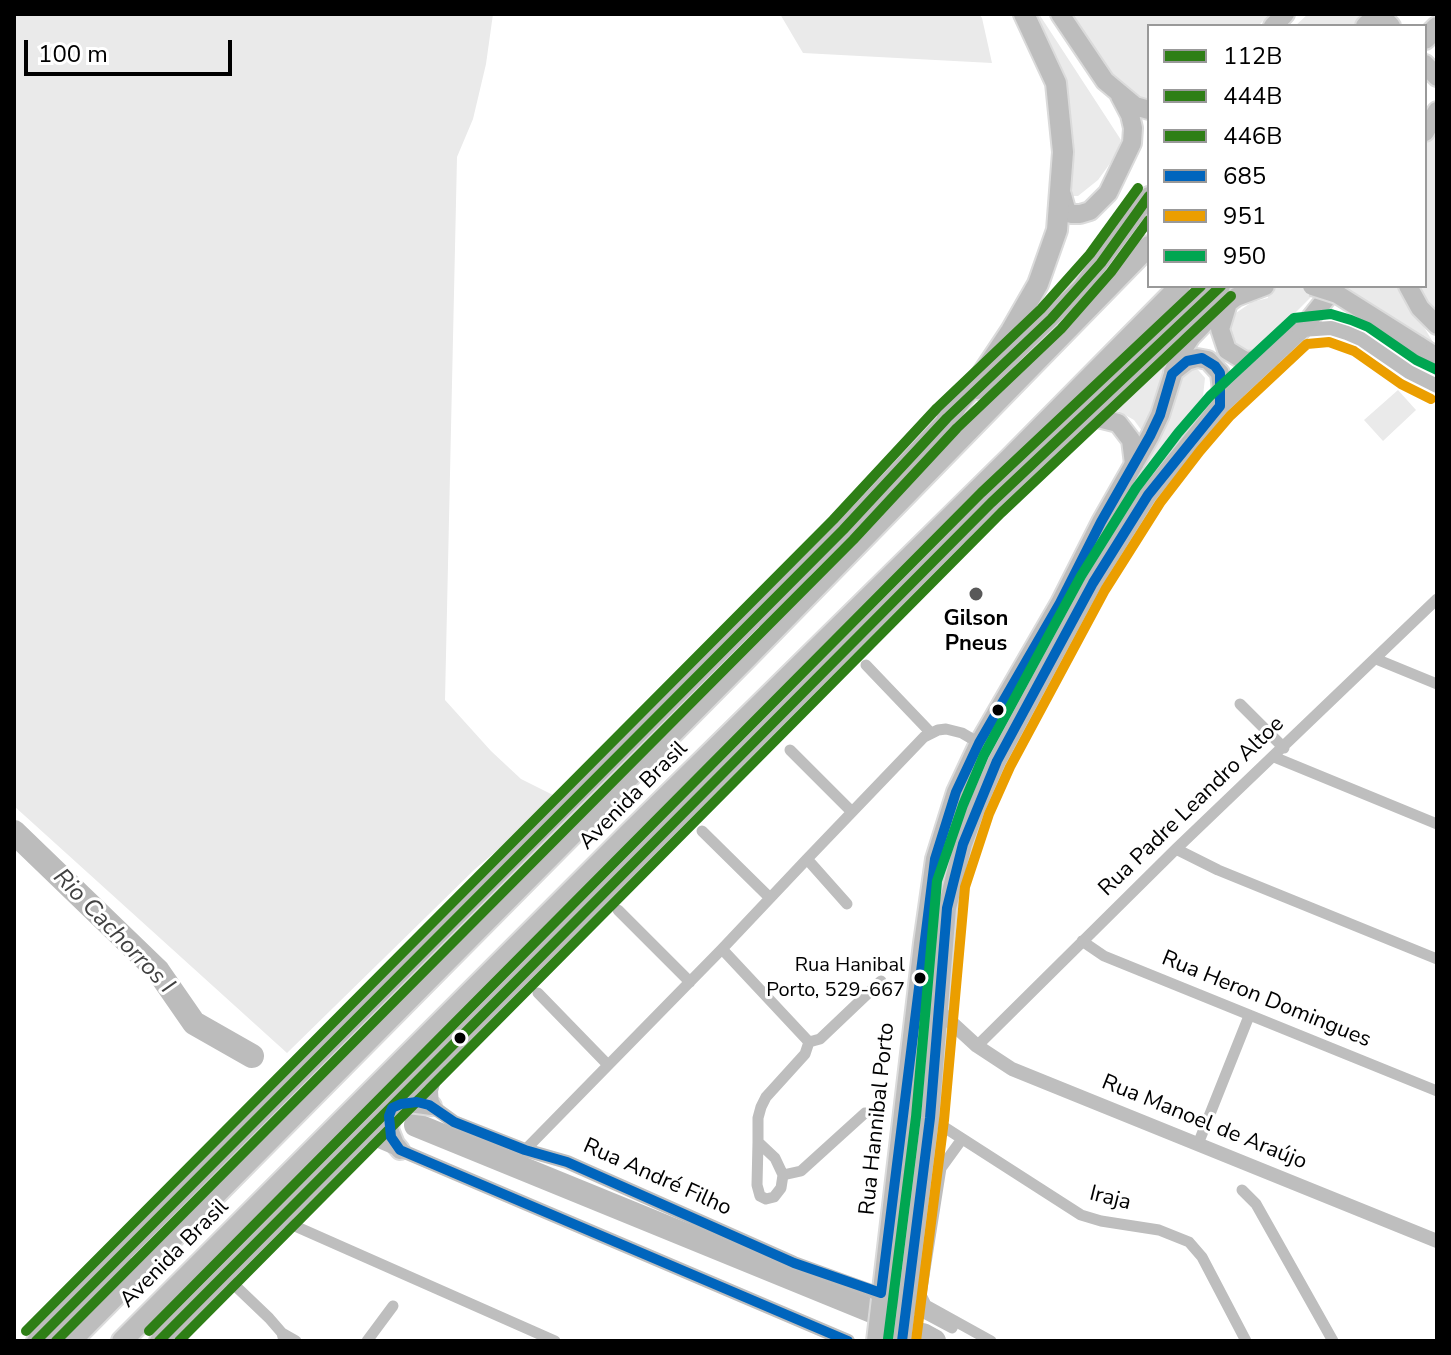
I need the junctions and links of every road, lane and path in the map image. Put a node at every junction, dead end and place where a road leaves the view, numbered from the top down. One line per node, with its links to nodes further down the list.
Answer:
1 (1024, 14): 7 (highway)
2 (1060, 14): 3 (main road)
3 (1120, 96): 4 (main road); 7 (main road)
4 (1147, 109)
5 (1437, 109): 6 (main road)
6 (1427, 128)
7 (1062, 195): 23 (highway)
8 (1147, 199): 23 (main road, Avenida Brasil)
9 (1147, 248): 32 (highway, Avenida Brasil)
10 (1178, 288): 25 (highway, Avenida Brasil)
11 (1257, 288): 15 (main road, Rua Hannibal Porto)
12 (1318, 288): 18 (main road, bridge)
13 (1334, 288): 17 (main road)
14 (1409, 288): 16 (main road)
15 (1228, 295): 19 (main road); 20 (main road, Rua Hannibal Porto); 24 (main road)
16 (1437, 325)
17 (1301, 330): 19 (main road); 21 (street)
18 (1437, 357)
19 (1271, 359): 22 (main road)
20 (1172, 374): 22 (main road); 26 (main road, Rua Hannibal Porto)
21 (1437, 386)
22 (1220, 406): 30 (main road)
23 (947, 418): 29 (main road, Avenida Brasil)
24 (1079, 422): 26 (main road); 28 (main road)
25 (1009, 459): 28 (highway); 88 (highway, Avenida Brasil)
26 (1134, 464): 27 (main road, Rua Hannibal Porto)
27 (1101, 522): 30 (main road); 38 (main road, Rua Hannibal Porto)
28 (960, 534): 62 (main road)
29 (800, 573): 32 (highway); 85 (main road, Avenida Brasil)
30 (1093, 583): 58 (main road)
31 (1437, 599): 33 (street, Rua Padre Leandro Altoe)
32 (748, 657): 73 (highway, Avenida Brasil)
33 (1376, 659): 35 (street); 39 (street, Rua Padre Leandro Altoe)
34 (866, 665): 37 (street)
35 (1437, 684)
36 (1240, 704): 39 (street)
37 (931, 733): 38 (street); 42 (street)
38 (979, 743): 56 (main road, Rua Hannibal Porto)
39 (1284, 748): 41 (street, Rua Padre Leandro Altoe)
40 (790, 750): 42 (street)
41 (1274, 757): 43 (street); 45 (street, Rua Padre Leandro Altoe)
42 (851, 811): 46 (street)
43 (1437, 824)
44 (702, 831): 47 (street)
45 (1176, 849): 50 (street, Rua Padre Leandro Altoe); 52 (street)
46 (807, 859): 47 (street); 48 (street)
47 (770, 898): 51 (street)
48 (847, 904)
49 (618, 910): 54 (street)
50 (1082, 941): 57 (street, Rua Heron Domingues); 61 (street, Rua Padre Leandro Altoe)
51 (722, 949): 54 (street); 60 (street)
52 (1437, 959)
53 (881, 981): 60 (street)
54 (690, 982): 63 (street)
55 (538, 993): 63 (street)
56 (916, 998): 58 (street, Rua Manoel de Araújo); 59 (main road, Rua Hannibal Porto)
57 (1249, 1016): 64 (street, Rua Heron Domingues); 72 (street)
58 (939, 1021): 59 (street); 61 (street, Rua Manoel de Araújo); 68 (main road)
59 (912, 1026): 81 (main road, Rua Hannibal Porto)
60 (809, 1042): 71 (street)
61 (977, 1046): 72 (street, Rua Manoel de Araújo)
62 (438, 1063): 65 (street); 66 (main road)
63 (608, 1065): 75 (street)
64 (1437, 1091)
65 (429, 1105): 66 (main road); 75 (street, Rua André Filho)
66 (392, 1108): 69 (main road); 74 (main road)
67 (865, 1113): 76 (street)
68 (930, 1118): 70 (street, Iraja); 82 (main road)
69 (365, 1135): 74 (street); 78 (main road)
70 (962, 1139): 97 (street); 98 (street, Iraja)
71 (758, 1142): 76 (street); 76 (street)
72 (1198, 1144): 79 (street, Rua Manoel de Araújo)
73 (265, 1146): 86 (highway); 87 (highway, Avenida Brasil)
74 (400, 1150): 93 (street)
75 (525, 1150): 81 (street, Rua André Filho)
76 (783, 1175)
77 (1242, 1190): 99 (street)
78 (279, 1219): 80 (main road); 92 (street)
79 (1437, 1241)
80 (224, 1275): 84 (street); 89 (main road)
81 (881, 1293): 82 (street, Rua André Filho); 94 (main road, Rua Hannibal Porto)
82 (907, 1304): 95 (main road); 96 (street)
83 (393, 1306): 91 (street)
84 (283, 1337): 90 (street)
85 (36, 1341)
86 (48, 1341)
87 (71, 1341)
88 (122, 1341)
89 (159, 1341)
90 (296, 1341)
91 (367, 1341)
92 (555, 1341)
93 (848, 1341)
94 (876, 1341)
95 (902, 1341)
96 (978, 1341)
97 (991, 1341)
98 (1246, 1341)
99 (1333, 1341)

